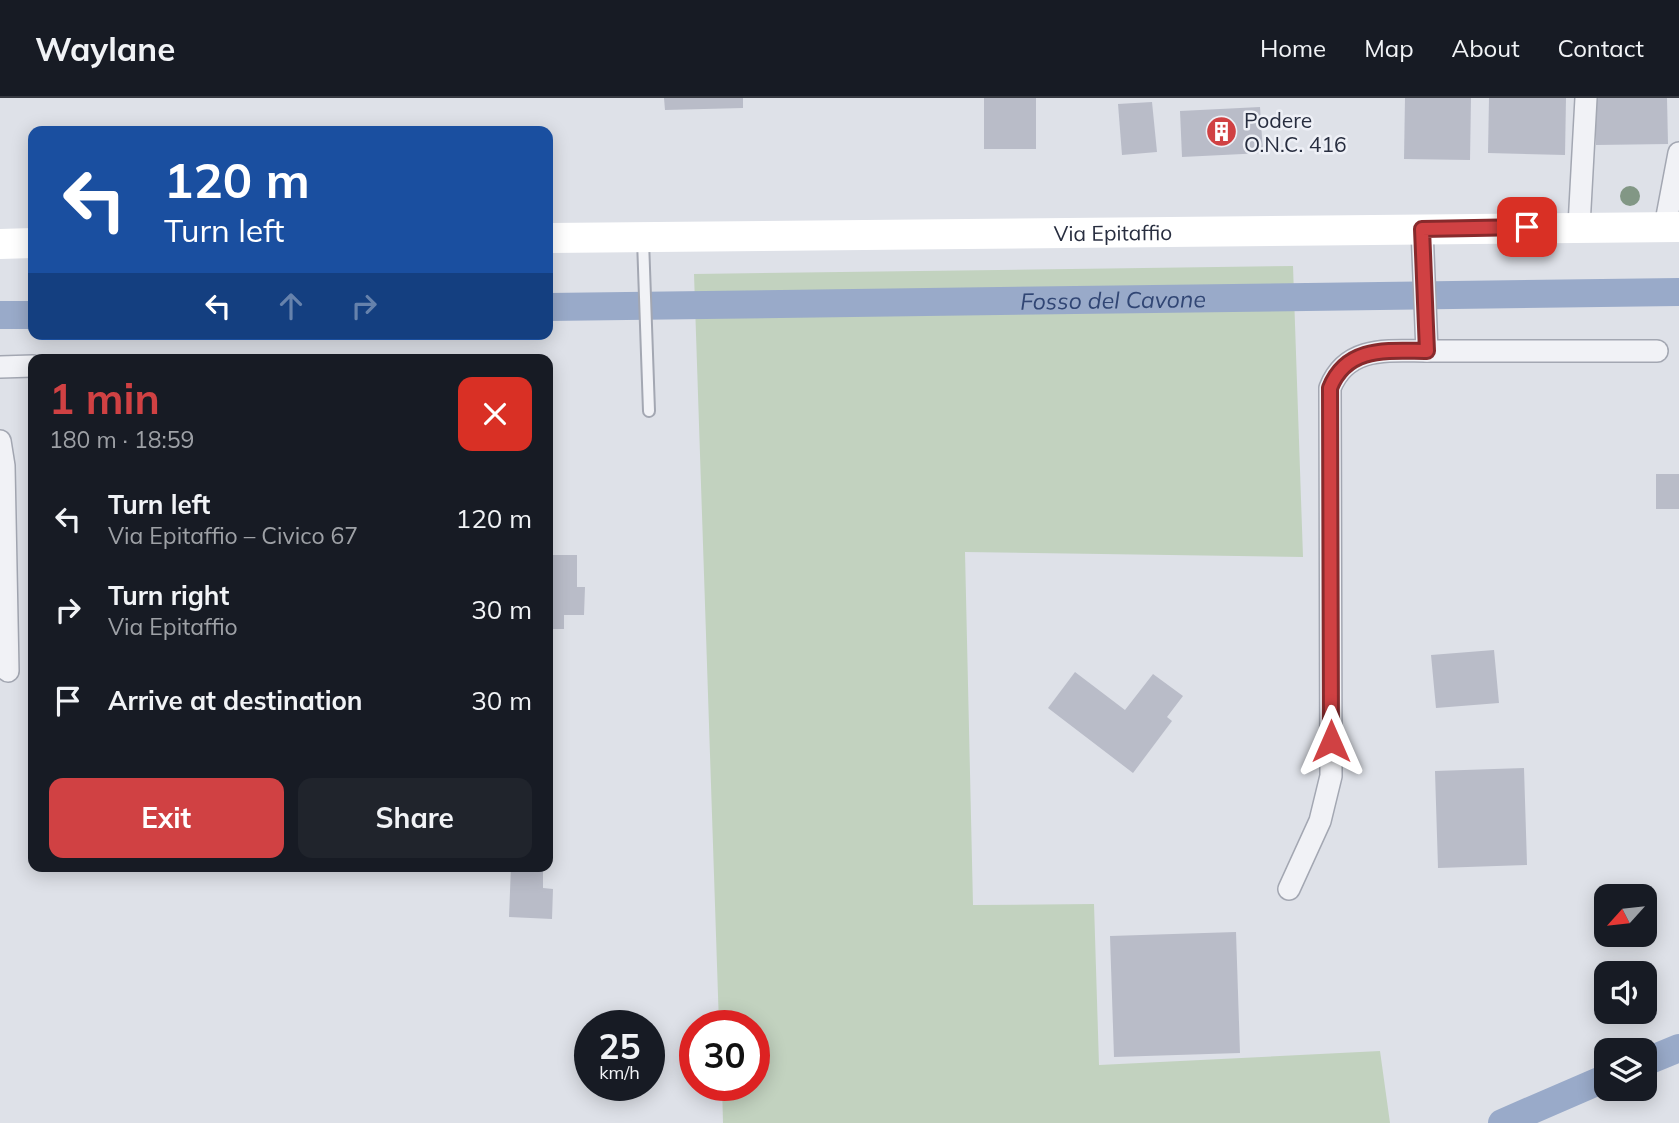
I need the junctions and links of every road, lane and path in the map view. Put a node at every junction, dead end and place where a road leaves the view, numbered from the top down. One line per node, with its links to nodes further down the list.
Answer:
1 (1586, 98): 3 (street)
2 (1679, 153): 4 (street)
3 (1579, 226): 4 (main road, Via Epitaffio); 5 (main road, Via Epitaffio)
4 (1672, 227)
5 (1422, 229): 6 (main road, Via Epitaffio); 10 (street)
6 (642, 237): 7 (main road, Via Epitaffio); 14 (lane)
7 (553, 238)
8 (28, 243): 9 (main road)
9 (0, 244)
10 (1427, 351): 11 (street); 17 (street)
11 (1657, 351)
12 (28, 366): 13 (street)
13 (0, 367)
14 (649, 411)
15 (0, 441): 16 (street)
16 (8, 671)
17 (1289, 890)

